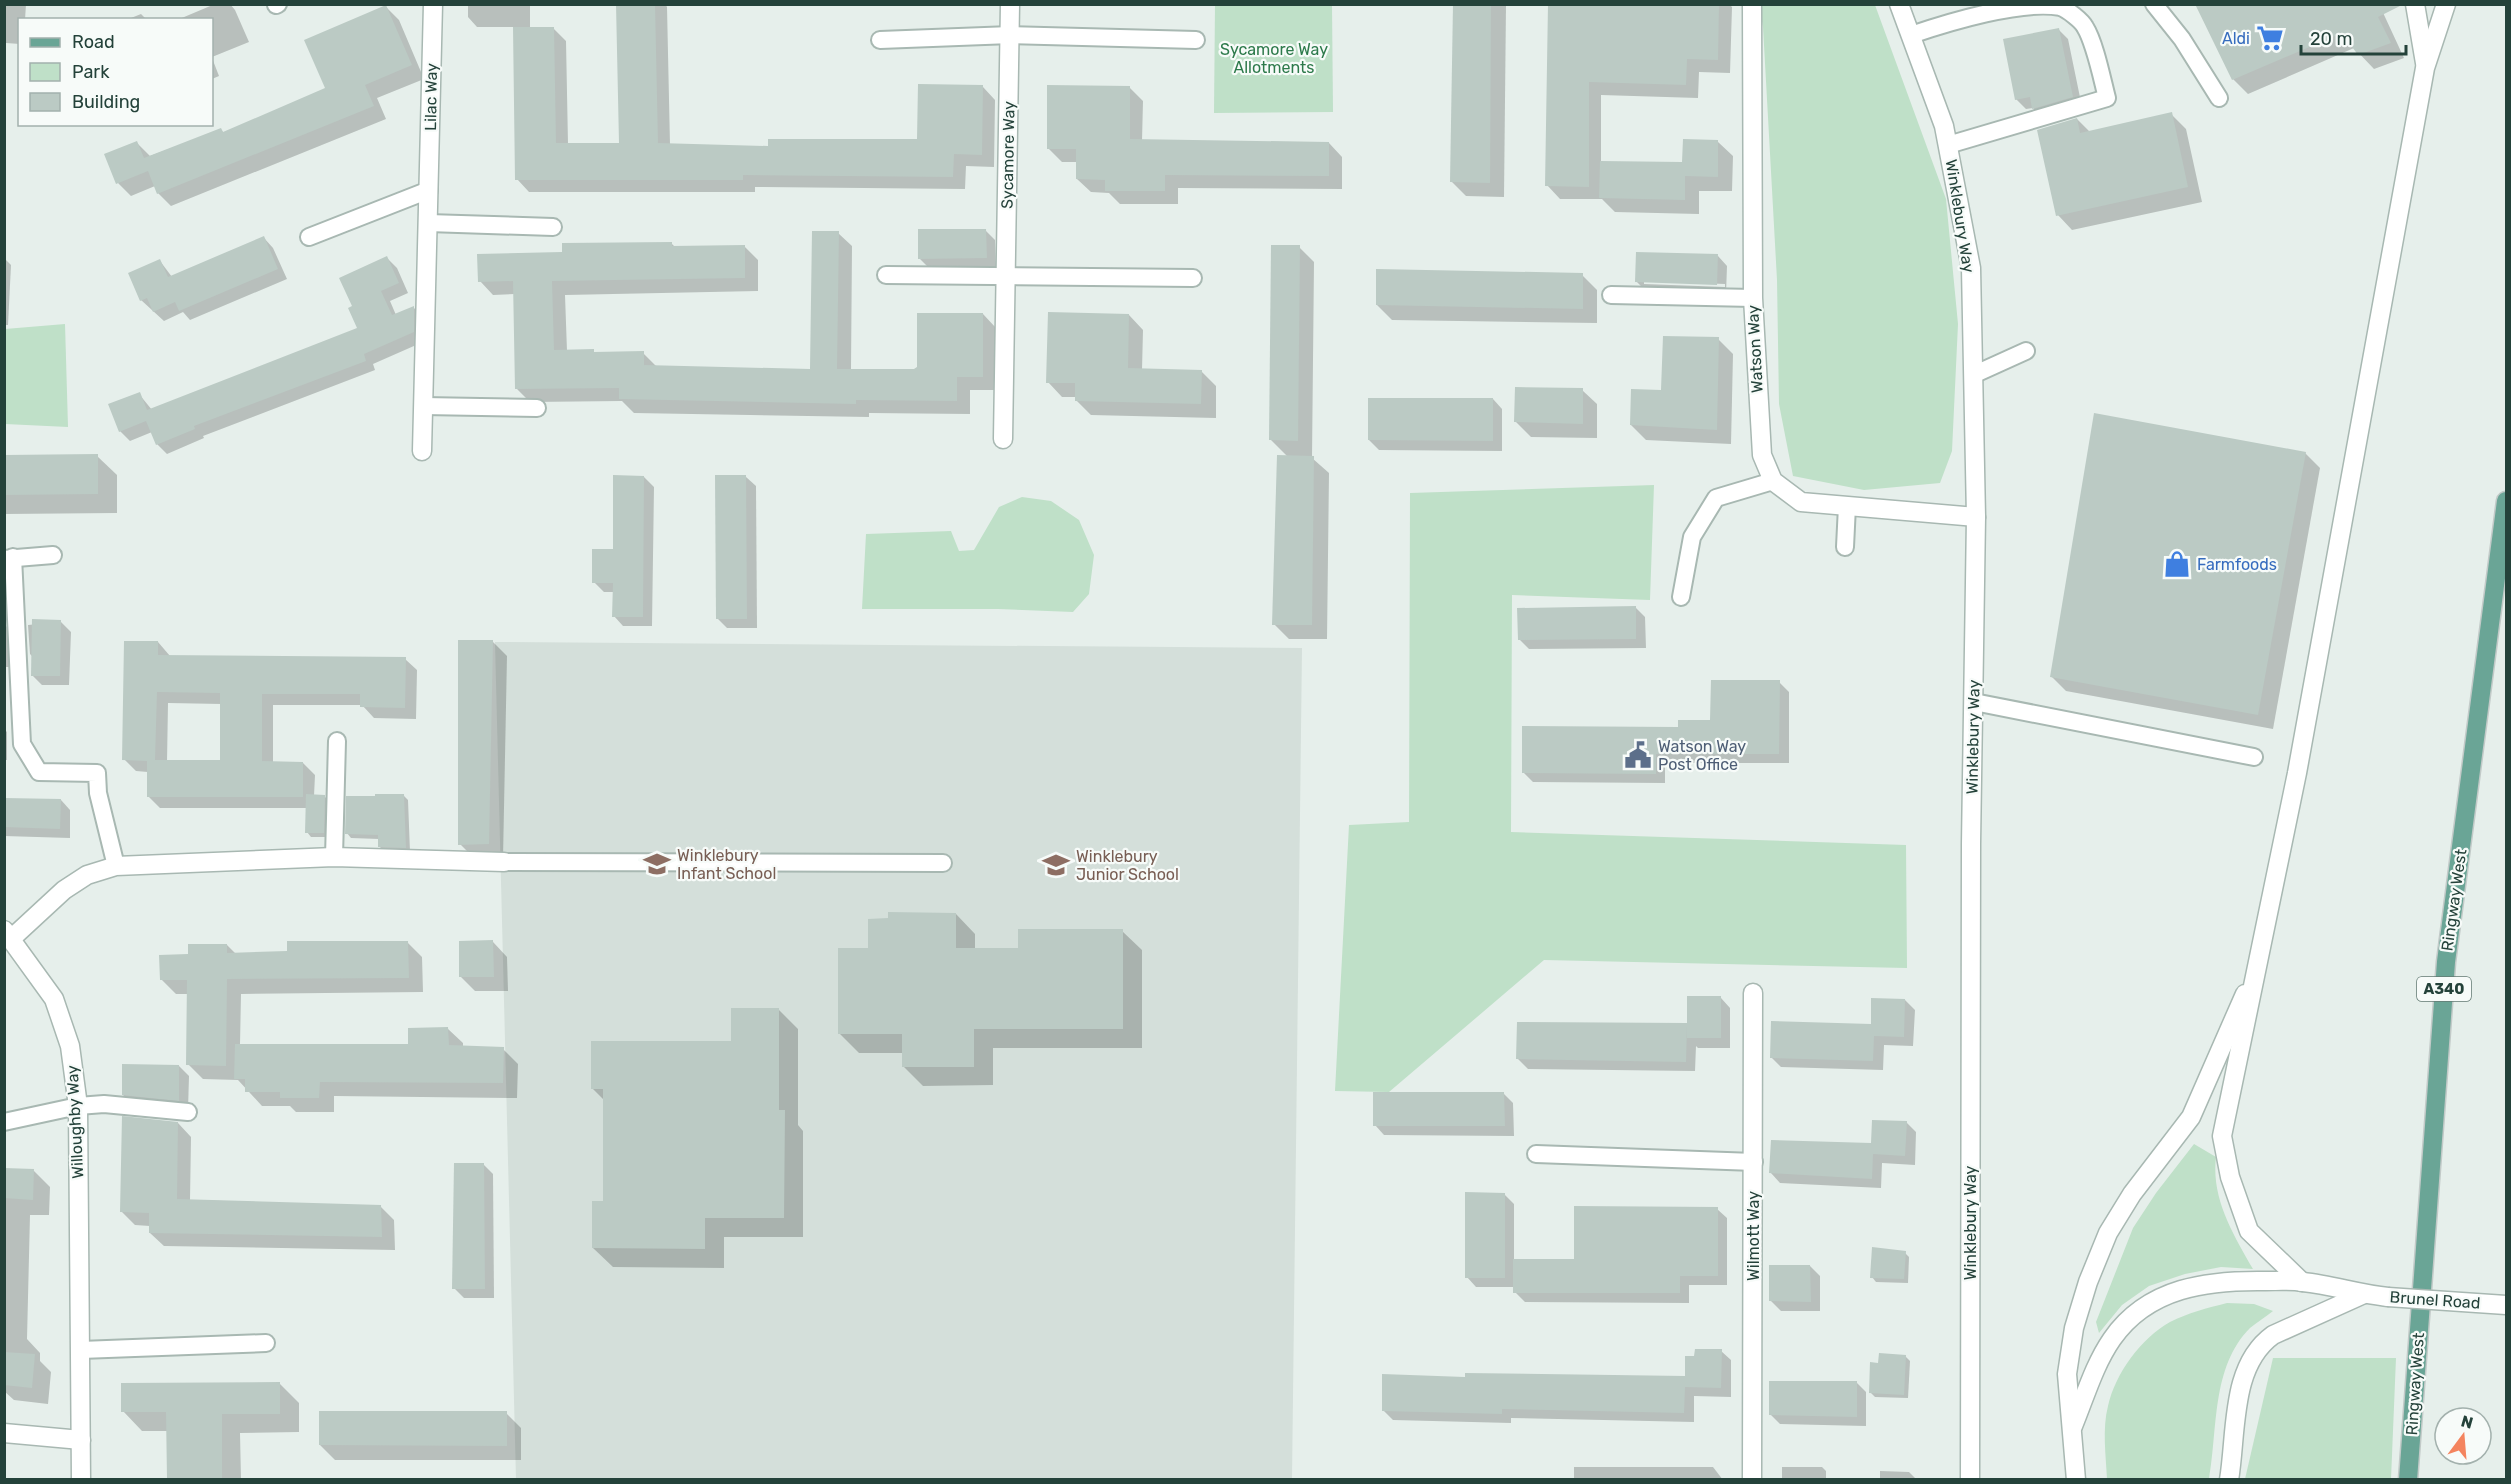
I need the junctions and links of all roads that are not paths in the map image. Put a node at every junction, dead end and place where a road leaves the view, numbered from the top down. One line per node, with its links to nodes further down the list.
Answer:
1 (433, 4): 15 (street, Lilac Way)
2 (1010, 4): 9 (street, Sycamore Way)
3 (1752, 4): 23 (street, Watson Way)
4 (1899, 4): 8 (street, Winklebury Way)
5 (2154, 4): 13 (lane)
6 (2415, 4): 12 (street)
7 (2446, 4): 12 (street)
8 (1911, 34): 14 (street, Winklebury Way); 14 (lane)
9 (1011, 35): 10 (lane); 11 (lane); 20 (street, Sycamore Way)
10 (880, 40)
11 (1196, 40)
12 (2425, 68): 46 (street)
13 (2219, 98)
14 (1948, 145): 25 (street, Winklebury Way)
15 (429, 190): 16 (street, Lilac Way); 18 (lane)
16 (428, 223): 17 (lane); 26 (street, Lilac Way)
17 (553, 227)
18 (309, 237)
19 (886, 275): 20 (lane)
20 (1005, 276): 21 (lane); 28 (street, Sycamore Way)
21 (1193, 278)
22 (1611, 295): 23 (lane)
23 (1752, 298): 30 (street, Watson Way)
24 (2026, 351): 25 (lane)
25 (1973, 375): 33 (street, Winklebury Way)
26 (423, 406): 27 (lane); 29 (street, Lilac Way)
27 (537, 408)
28 (1003, 439)
29 (422, 451)
30 (1773, 481): 32 (street, Watson Way); 37 (lane)
31 (2506, 501): 66 (main road, Ringway West / A340)
32 (1847, 506): 33 (street, Watson Way); 34 (lane)
33 (1976, 517): 38 (street, Winklebury Way)
34 (1845, 547)
35 (53, 555): 36 (lane)
36 (9, 558): 44 (lane)
37 (1681, 597)
38 (1974, 702): 40 (lane); 63 (street, Winklebury Way)
39 (337, 741): 41 (lane)
40 (2254, 757)
41 (334, 858): 42 (street, Willoughby Way); 44 (street, Willoughby Way)
42 (504, 862): 43 (lane)
43 (943, 863)
44 (116, 866): 45 (street, Willoughby Way)
45 (8, 934): 48 (street, Willoughby Way)
46 (2260, 959): 53 (street); 59 (street)
47 (1754, 993): 52 (street, Wilmott Way)
48 (78, 1106): 49 (lane); 50 (lane); 57 (street, Willoughby Way)
49 (188, 1112)
50 (4, 1122)
51 (1536, 1154): 52 (lane)
52 (1754, 1162): 62 (street, Wilmott Way)
53 (2302, 1282): 54 (street, Brunel Road); 59 (street, Brunel Road)
54 (2364, 1294): 55 (street, Brunel Road, bridge); 65 (street)
55 (2506, 1305)
56 (266, 1343): 57 (lane)
57 (81, 1350): 60 (street, Willoughby Way)
58 (4, 1433): 60 (street)
59 (2071, 1434): 64 (street)
60 (81, 1440): 61 (street, Willoughby Way)
61 (81, 1479)
62 (1752, 1479)
63 (1970, 1479)
64 (2076, 1479)
65 (2229, 1479)
66 (2408, 1479)

